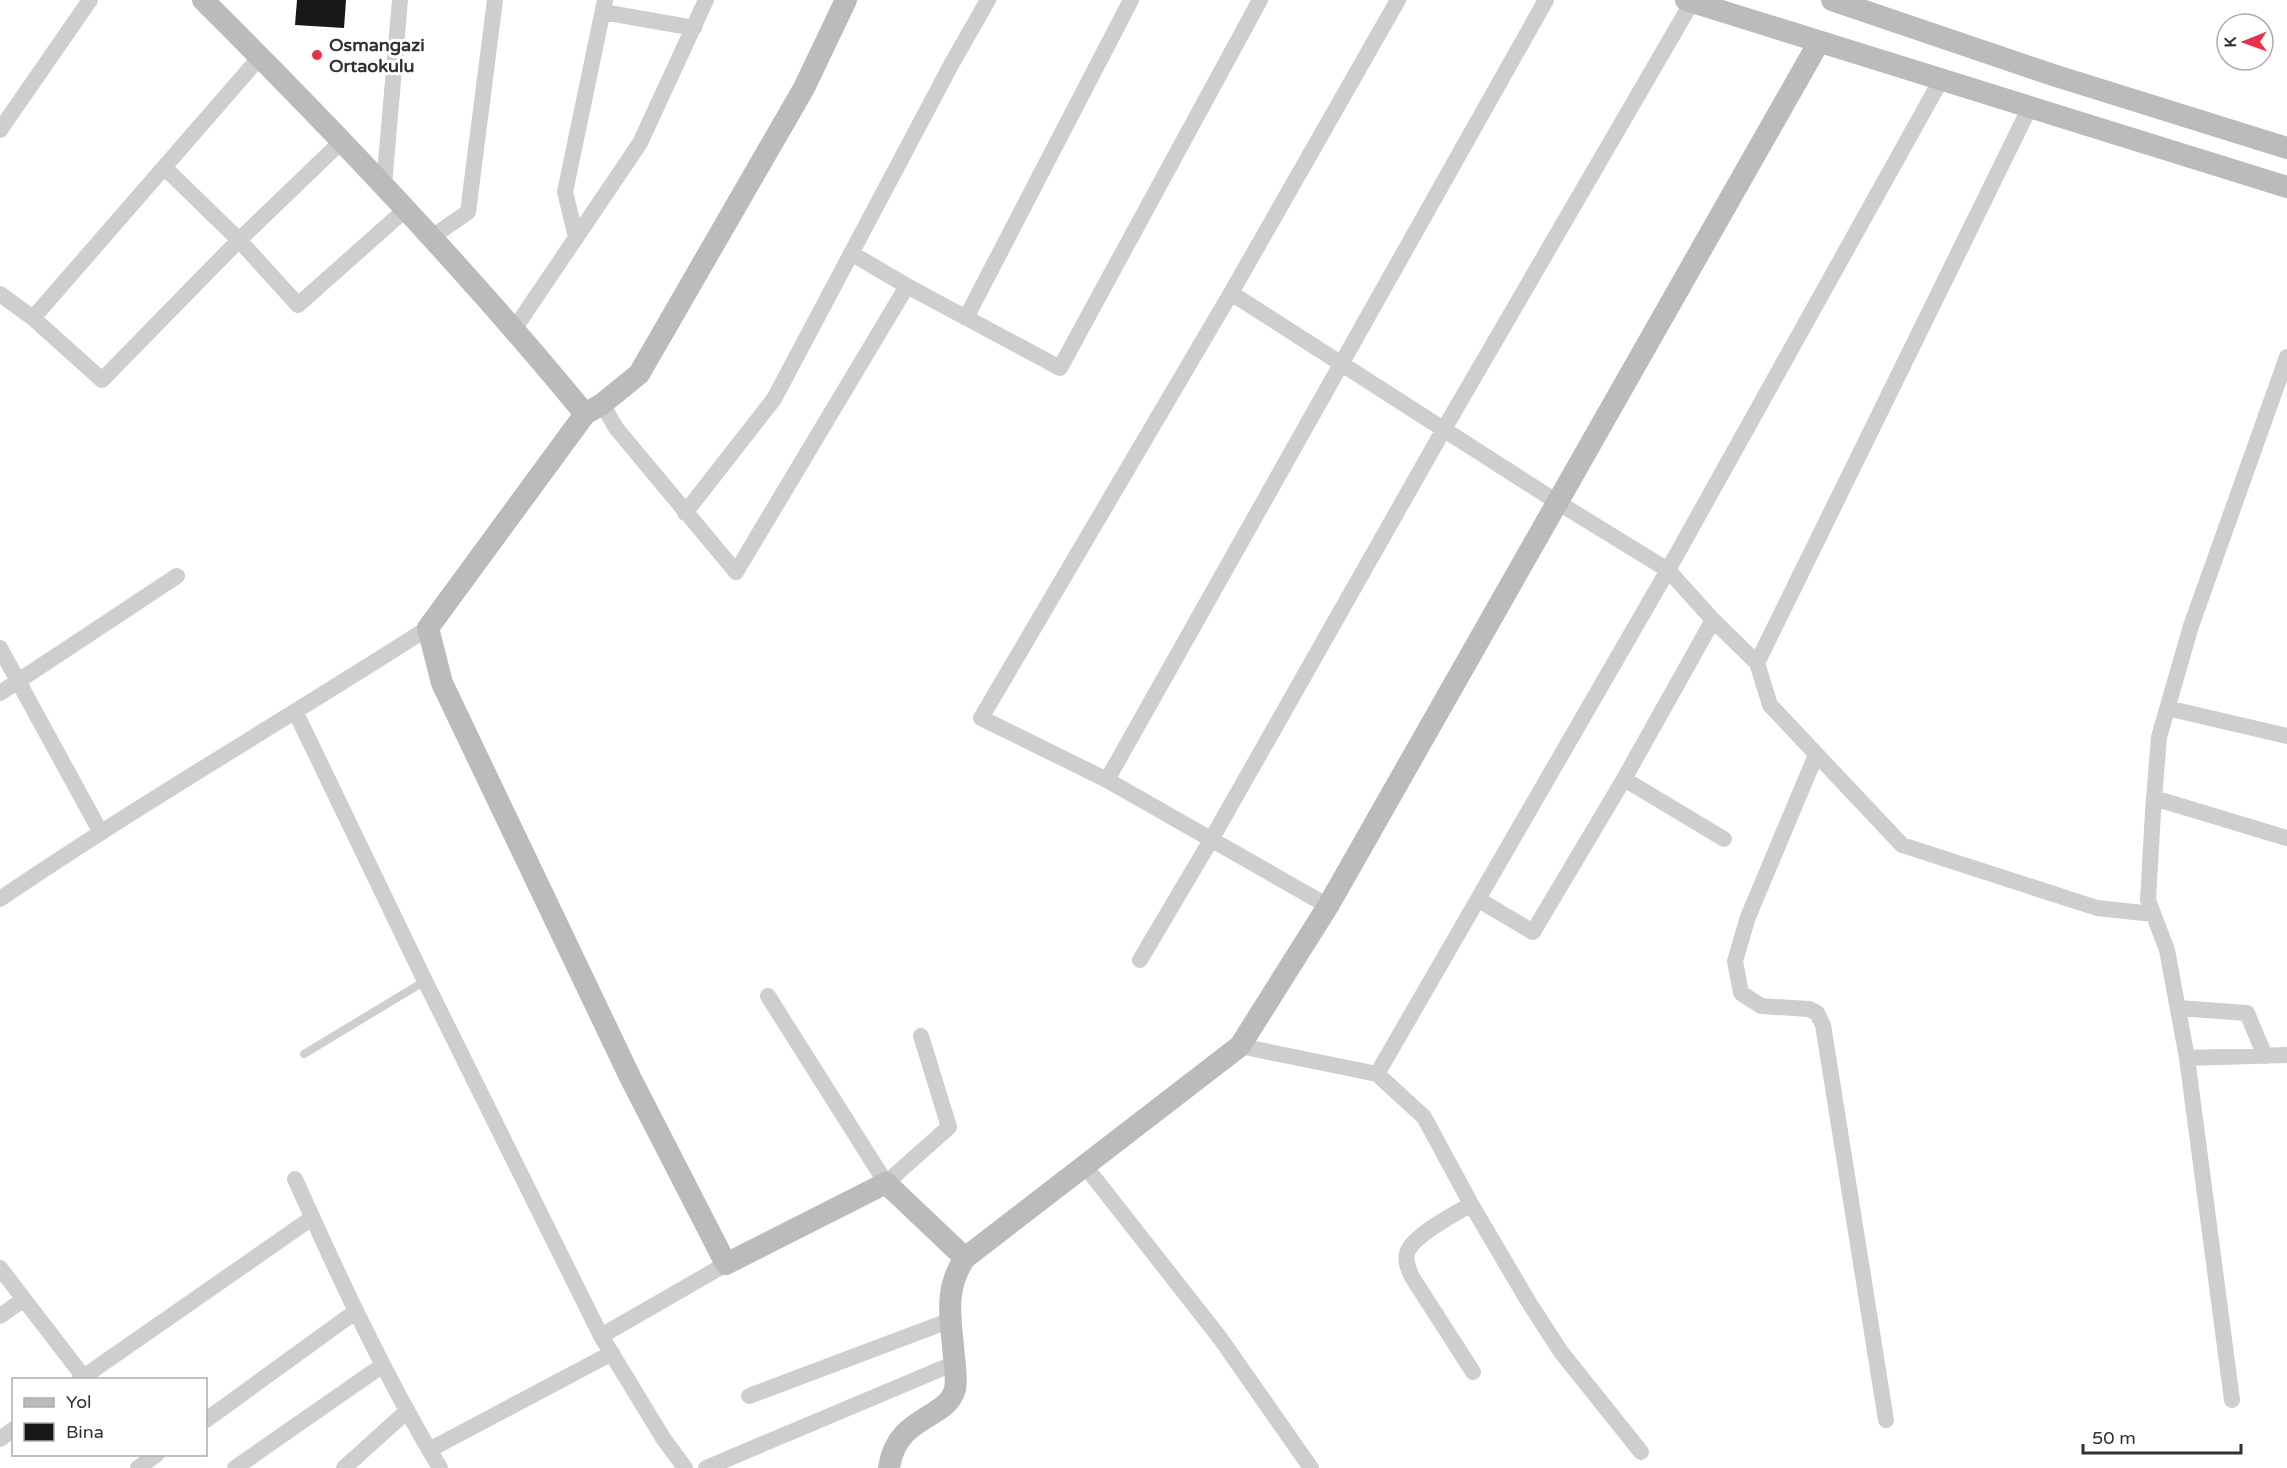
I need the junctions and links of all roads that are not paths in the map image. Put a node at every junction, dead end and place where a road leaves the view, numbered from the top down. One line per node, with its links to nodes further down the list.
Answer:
1 (90, 0): 20 (street)
2 (203, 0): 17 (street)
3 (400, 0): 24 (street)
4 (495, 0): 27 (street)
5 (706, 0): 15 (street)
6 (846, 0): 39 (street)
7 (988, 0): 30 (street)
8 (1131, 0): 35 (street)
9 (1260, 0): 35 (street)
10 (1398, 0): 32 (street)
11 (1546, 0): 38 (street)
12 (1832, 0): 22 (street)
13 (1689, 1): 16 (street); 40 (street)
14 (604, 6): 15 (street); 28 (street)
15 (693, 28): 28 (street)
16 (1819, 42): 18 (street); 41 (street)
17 (260, 57): 21 (street); 23 (street)
18 (1941, 80): 19 (street); 43 (street)
19 (2030, 107): 25 (street); 48 (street)
20 (0, 130)
21 (342, 141): 24 (street); 29 (street)
22 (2287, 148)
23 (165, 168): 29 (street); 34 (street)
24 (384, 185): 26 (street)
25 (2287, 187)
26 (406, 209): 27 (street); 29 (street)
27 (432, 237): 36 (street)
28 (576, 237): 36 (street)
29 (239, 240): 34 (street)
30 (851, 253): 31 (street); 42 (street)
31 (907, 286): 35 (street); 42 (street)
32 (1231, 293): 38 (street); 56 (street)
33 (0, 294): 34 (street)
34 (33, 318)
35 (966, 318)
36 (515, 328): 39 (street)
37 (2287, 357): 51 (street)
38 (1342, 364): 40 (street); 56 (street)
39 (594, 409): 42 (street); 46 (street)
40 (1444, 429): 41 (street); 61 (street)
41 (1557, 502): 43 (street); 64 (street)
42 (686, 513)
43 (1668, 570): 45 (street); 63 (street)
44 (177, 576): 49 (street)
45 (1713, 620): 48 (street); 55 (street)
46 (428, 628): 52 (street); 83 (street)
47 (0, 648): 49 (street)
48 (1757, 663): 54 (street)
49 (19, 682): 50 (street); 58 (street)
50 (0, 693)
51 (2167, 708): 53 (street); 57 (street)
52 (296, 713): 58 (street); 67 (street)
53 (2287, 736)
54 (1816, 755): 65 (street); 99 (street)
55 (1624, 779): 60 (street); 63 (street)
56 (1107, 780): 61 (street)
57 (2154, 798): 59 (street); 65 (street)
58 (100, 831): 62 (street)
59 (2287, 838)
60 (1724, 839)
61 (1211, 840): 64 (street); 66 (street)
62 (0, 899)
63 (1479, 900): 76 (street)
64 (1328, 906): 71 (street)
65 (2153, 914): 69 (street)
66 (1140, 960)
67 (425, 981): 72 (lane); 89 (street)
68 (768, 996): 79 (street)
69 (2178, 1008): 74 (street); 75 (street)
70 (921, 1035): 79 (street)
71 (1240, 1046): 76 (street); 77 (street)
72 (304, 1054)
73 (2287, 1055): 74 (street)
74 (2265, 1056): 75 (street)
75 (2187, 1058): 96 (street)
76 (1377, 1074): 80 (street)
77 (1085, 1166): 82 (street); 108 (street)
78 (295, 1179): 81 (street)
79 (886, 1183): 82 (street); 83 (street)
80 (1471, 1204): 93 (street); 101 (street)
81 (312, 1218): 86 (street); 94 (street)
82 (965, 1258): 88 (street)
83 (726, 1264): 89 (street)
84 (0, 1268): 85 (street)
85 (24, 1299): 87 (street); 94 (street)
86 (355, 1312): 92 (street); 98 (street)
87 (0, 1316)
88 (951, 1320): 91 (street); 95 (street)
89 (601, 1336): 90 (street)
90 (612, 1353): 100 (street); 105 (street)
91 (955, 1363): 106 (street); 107 (street)
92 (383, 1365): 97 (street); 102 (street)
93 (1473, 1372)
94 (82, 1378)
95 (749, 1396)
96 (2232, 1400)
97 (406, 1412): 100 (street); 103 (street)
98 (207, 1418)
99 (1886, 1420)
100 (429, 1450): 104 (street)
101 (1641, 1452)
102 (235, 1468)
103 (344, 1468)
104 (440, 1468)
105 (686, 1468)
106 (706, 1468)
107 (889, 1468)
108 (1311, 1468)

